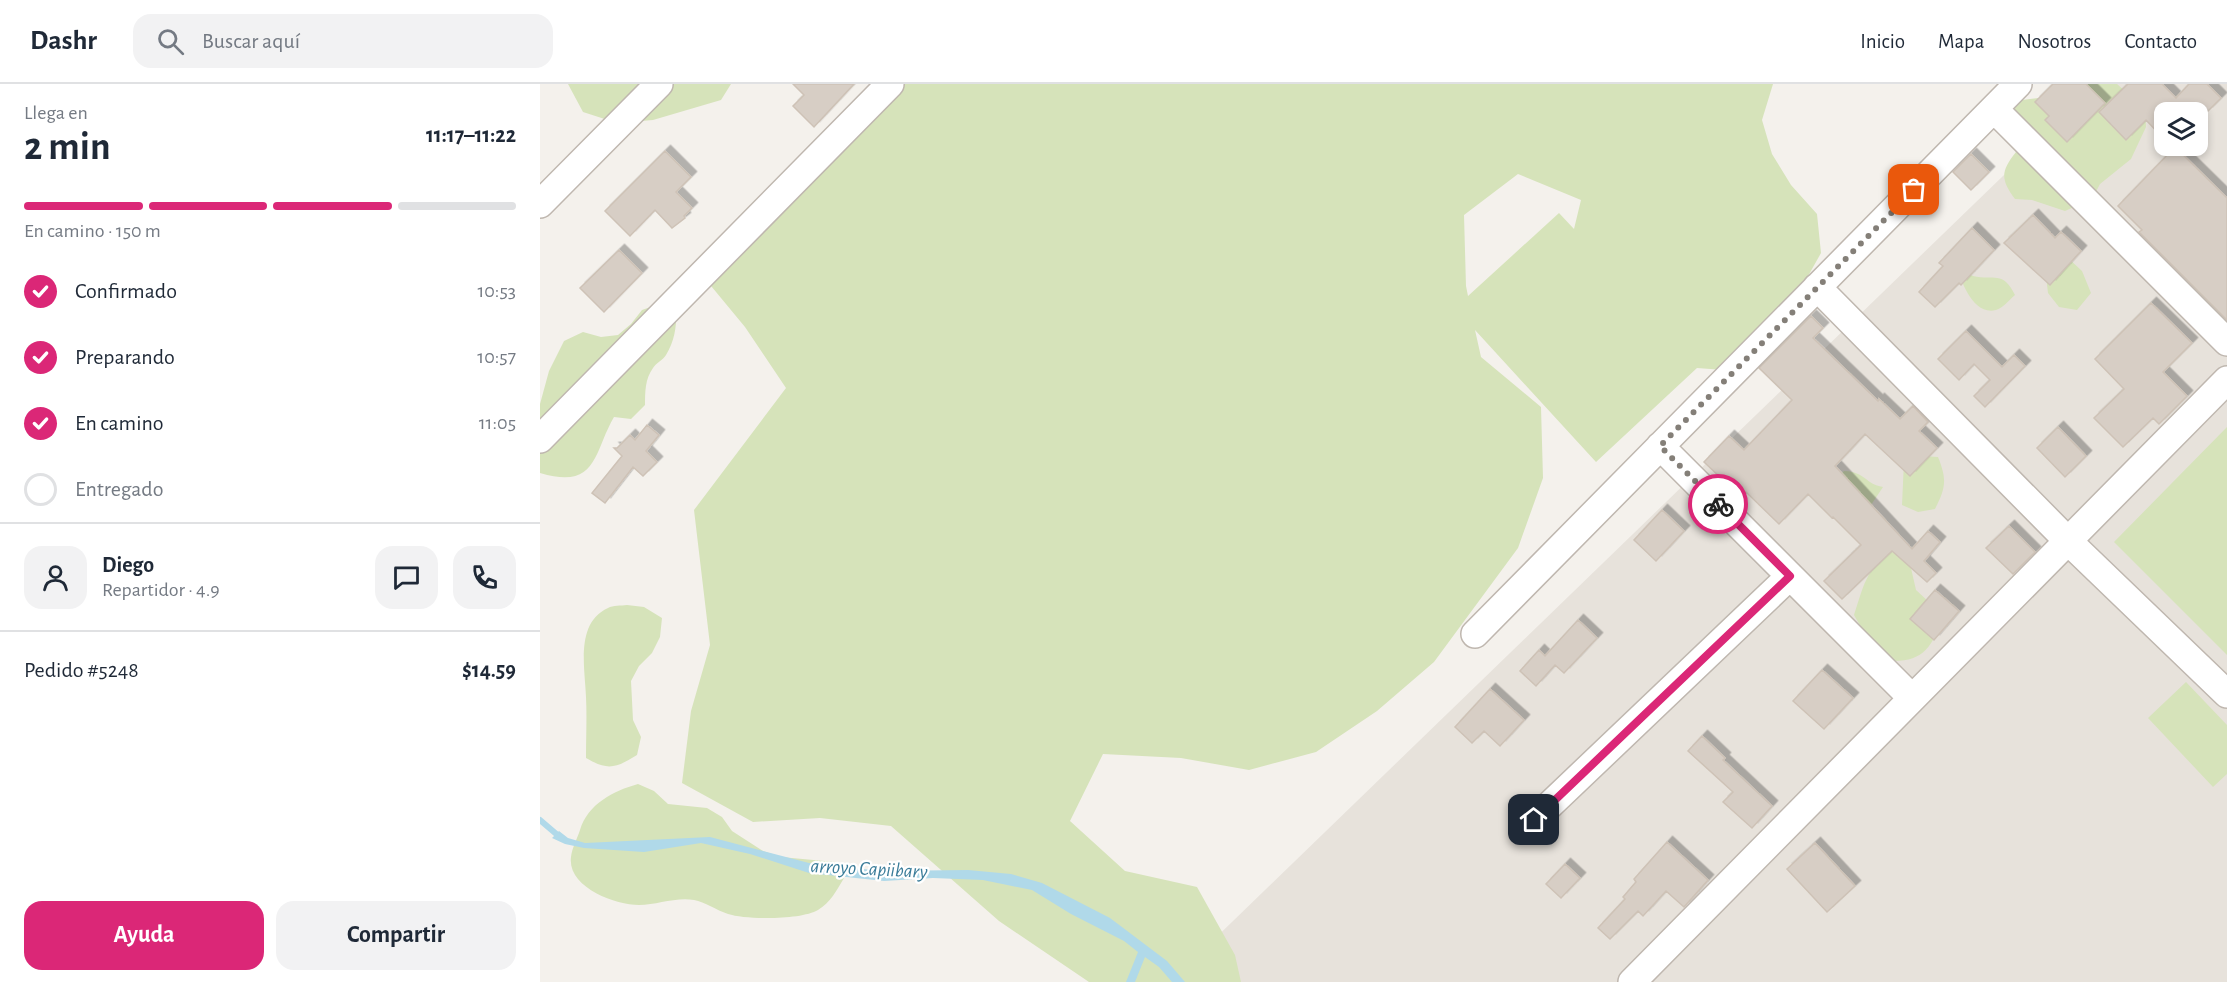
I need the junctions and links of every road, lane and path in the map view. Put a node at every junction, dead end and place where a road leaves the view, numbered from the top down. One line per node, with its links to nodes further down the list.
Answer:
1 (659, 84): 5 (street)
2 (890, 84): 9 (street)
3 (2018, 84): 4 (street)
4 (1994, 109): 6 (street); 7 (street)
5 (540, 204)
6 (1817, 287): 10 (street); 11 (street)
7 (2227, 342)
8 (2227, 380): 11 (street)
9 (540, 439)
10 (1660, 446): 12 (street); 13 (street)
11 (2067, 541): 14 (street); 15 (street)
12 (1790, 576): 15 (street); 16 (street)
13 (1475, 634)
14 (2227, 694)
15 (1912, 698): 17 (street)
16 (1534, 820)
17 (1632, 982)

